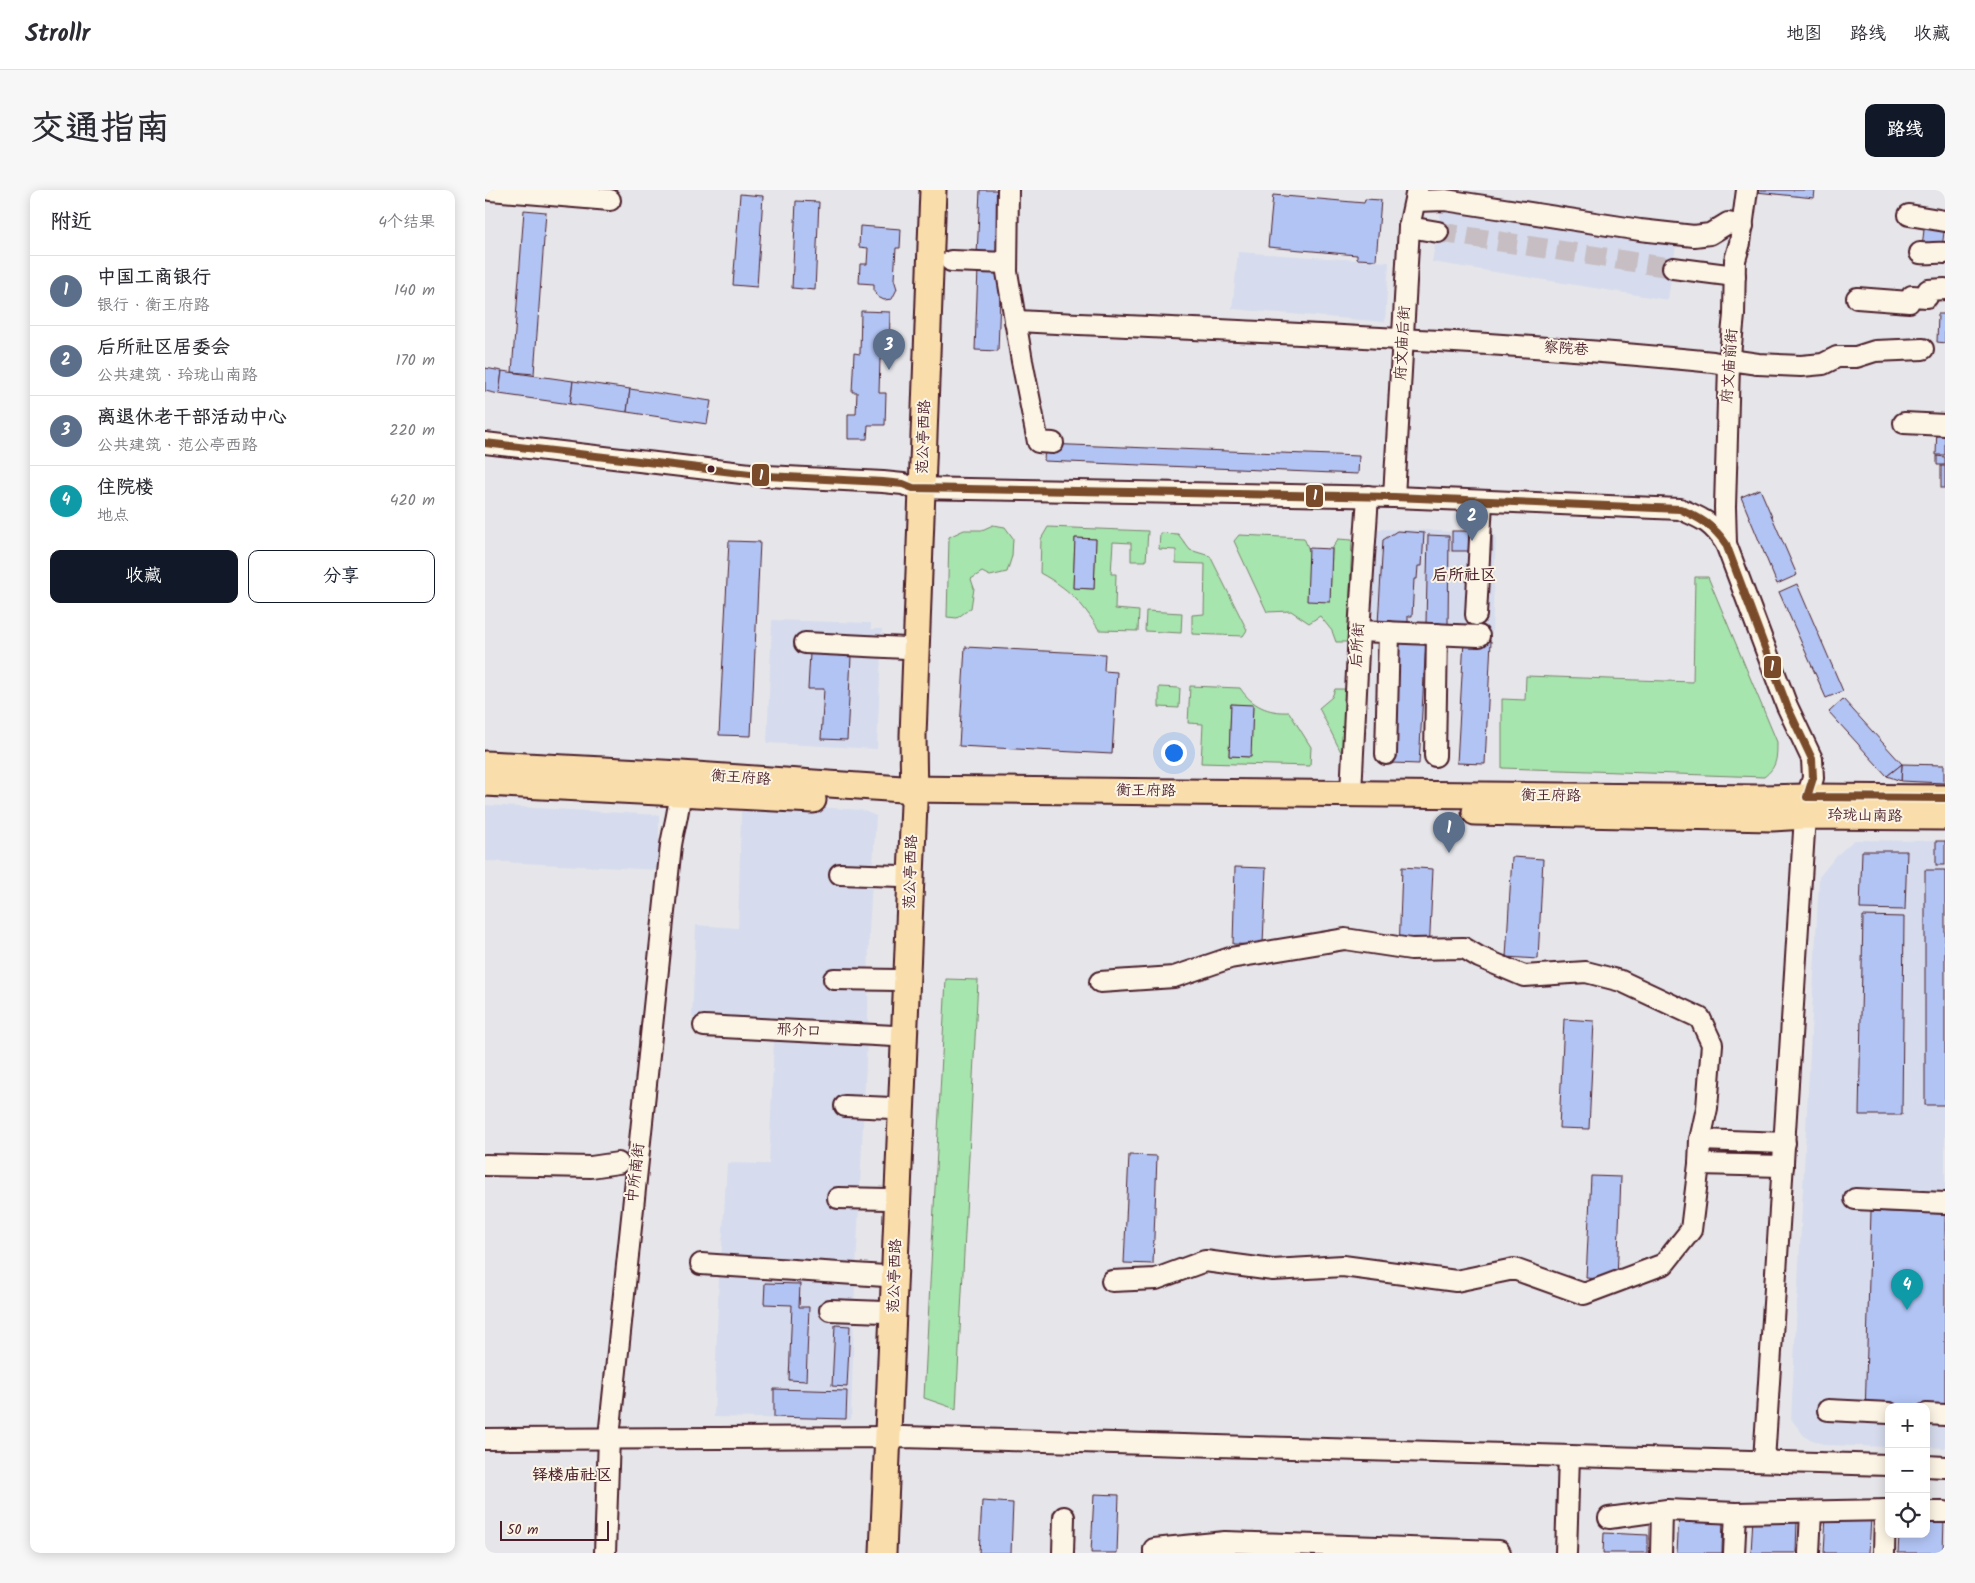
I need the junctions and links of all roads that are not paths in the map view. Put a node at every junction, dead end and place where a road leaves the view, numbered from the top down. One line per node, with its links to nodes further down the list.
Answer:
1 (490, 190): 7 (street)
2 (923, 190): 29 (main road, 范公亭西路)
3 (933, 190): 29 (main road, 范公亭西路)
4 (1008, 190): 16 (street)
5 (1747, 190): 10 (street, 府文庙前街)
6 (1416, 195): 10 (street); 11 (street, 府文庙后街)
7 (609, 200)
8 (1909, 215): 9 (street)
9 (1945, 221)
10 (1743, 226): 18 (street, 府文庙前街)
11 (1409, 227): 12 (street); 22 (street, 府文庙后街)
12 (1437, 232)
13 (1920, 253): 14 (street)
14 (1945, 253)
15 (951, 261): 16 (street)
16 (1007, 262): 21 (street)
17 (1673, 268): 18 (street)
18 (1735, 276): 24 (street, 府文庙前街)
19 (1945, 289): 20 (street)
20 (1857, 298)
21 (1015, 321): 22 (street, 察院巷); 28 (street)
22 (1403, 339): 24 (street, 察院巷); 31 (street, 府文庙后街)
23 (1923, 349): 24 (street, 察院巷)
24 (1730, 363): 33 (street, 府文庙前街)
25 (1904, 423): 26 (street)
26 (1945, 425)
27 (485, 443): 29 (street)
28 (1053, 443)
29 (918, 487): 30 (street); 40 (main road, 范公亭西路); 47 (main road, 范公亭西路)
30 (1368, 496): 31 (street); 35 (street, 后所街)
31 (1394, 497): 32 (street)
32 (1482, 501): 33 (street); 34 (street)
33 (1726, 544): 49 (street)
34 (1475, 615)
35 (1359, 631): 36 (street); 45 (street, 后所街)
36 (1389, 632): 37 (street); 41 (street)
37 (1437, 634): 38 (street); 42 (street)
38 (1479, 636)
39 (805, 643): 40 (street)
40 (906, 648): 47 (main road, 范公亭西路)
41 (1386, 754)
42 (1435, 756)
43 (485, 764): 47 (main road, 衡王府路)
44 (485, 783): 46 (main road, 衡王府路)
45 (1351, 793): 47 (main road, 衡王府路); 49 (main road, 衡王府路)
46 (680, 794): 47 (main road, 衡王府路); 79 (street, 中所南街)
47 (908, 797): 49 (main road, 衡王府路); 52 (main road, 范公亭西路); 80 (main road, 范公亭西路)
48 (1945, 798): 49 (main road, 玲珑山南路)
49 (1806, 806): 50 (main road, 玲珑山南路); 61 (street)
50 (1945, 817)
51 (840, 874): 52 (street)
52 (900, 876): 54 (main road, 范公亭西路)
53 (834, 979): 54 (street)
54 (897, 980): 57 (main road, 范公亭西路)
55 (1100, 982): 60 (street)
56 (704, 1026): 57 (street, 邢介口)
57 (894, 1036): 59 (main road, 范公亭西路)
58 (845, 1106): 59 (street)
59 (892, 1108): 67 (main road, 范公亭西路)
60 (1700, 1140): 61 (street); 63 (street)
61 (1785, 1143): 65 (street)
62 (618, 1163): 64 (street)
63 (1699, 1164): 65 (street); 72 (street)
64 (485, 1165)
65 (1783, 1166): 83 (street)
66 (838, 1198): 67 (street)
67 (888, 1198): 71 (main road, 范公亭西路)
68 (1855, 1199): 69 (street)
69 (1945, 1203)
70 (701, 1264): 71 (street)
71 (885, 1276): 74 (main road, 范公亭西路)
72 (1112, 1281)
73 (829, 1310): 74 (street)
74 (884, 1312): 80 (main road, 范公亭西路)
75 (1828, 1410): 76 (street)
76 (1885, 1413)
77 (1930, 1414): 78 (street)
78 (1945, 1415)
79 (609, 1437): 80 (street); 81 (street); 100 (street, 中所南街)
80 (884, 1437): 82 (street); 101 (main road, 范公亭西路); 102 (main road, 范公亭西路)
81 (485, 1438)
82 (1569, 1456): 83 (street); 105 (street)
83 (1764, 1461): 84 (street)
84 (1885, 1465)
85 (1930, 1466): 86 (street)
86 (1945, 1467)
87 (1885, 1510): 89 (street)
88 (1663, 1511): 92 (street); 94 (street); 106 (street)
89 (1811, 1512): 92 (street); 108 (street)
90 (1930, 1512): 91 (street)
91 (1945, 1512)
92 (1736, 1513): 107 (street)
93 (1064, 1517): 103 (street)
94 (1609, 1518)
95 (1885, 1538): 109 (street)
96 (1225, 1547): 97 (street); 98 (street)
97 (1321, 1549): 99 (street)
98 (1154, 1551)
99 (1411, 1551): 104 (street)
100 (605, 1553)
101 (874, 1553)
102 (883, 1553)
103 (1063, 1553)
104 (1499, 1553)
105 (1567, 1553)
106 (1661, 1553)
107 (1734, 1553)
108 (1809, 1553)
109 (1884, 1553)

